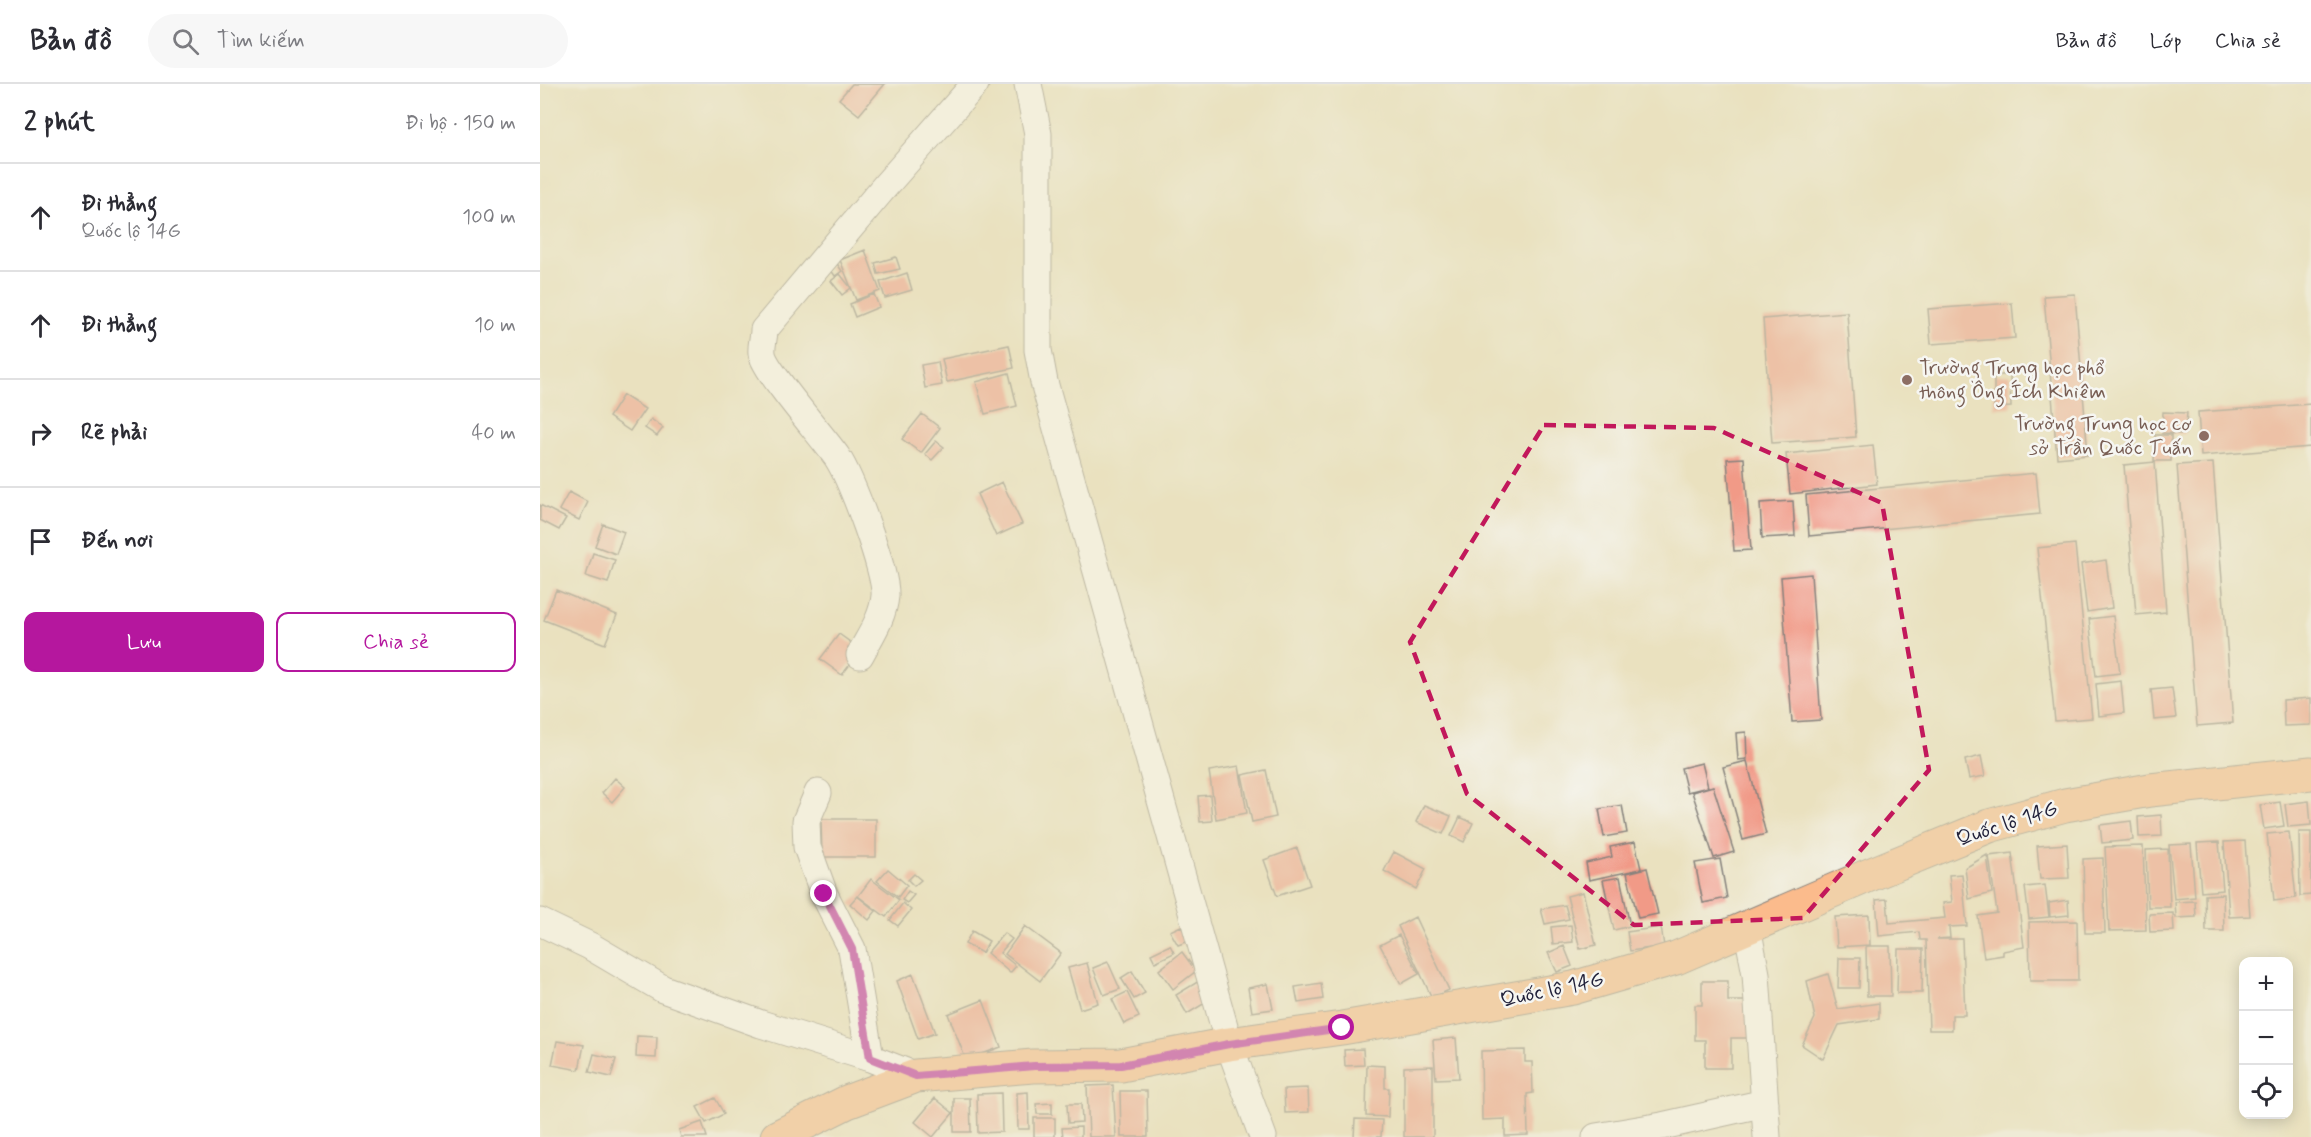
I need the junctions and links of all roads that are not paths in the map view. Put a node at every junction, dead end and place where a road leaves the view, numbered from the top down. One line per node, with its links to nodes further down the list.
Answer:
1 (975, 84): 3 (street)
2 (1028, 84): 8 (street)
3 (860, 655)
4 (2311, 772): 7 (main road, Quốc lộ 14G)
5 (819, 793): 9 (street)
6 (540, 922): 9 (street)
7 (1747, 927): 8 (main road, Quốc lộ 14G); 11 (street)
8 (1229, 1044): 10 (main road, Quốc lộ 14G); 13 (street)
9 (870, 1058): 10 (street)
10 (916, 1076): 12 (main road, Quốc lộ 14G)
11 (1766, 1103): 14 (street); 15 (street)
12 (777, 1137)
13 (1263, 1137)
14 (1596, 1137)
15 (1767, 1137)

